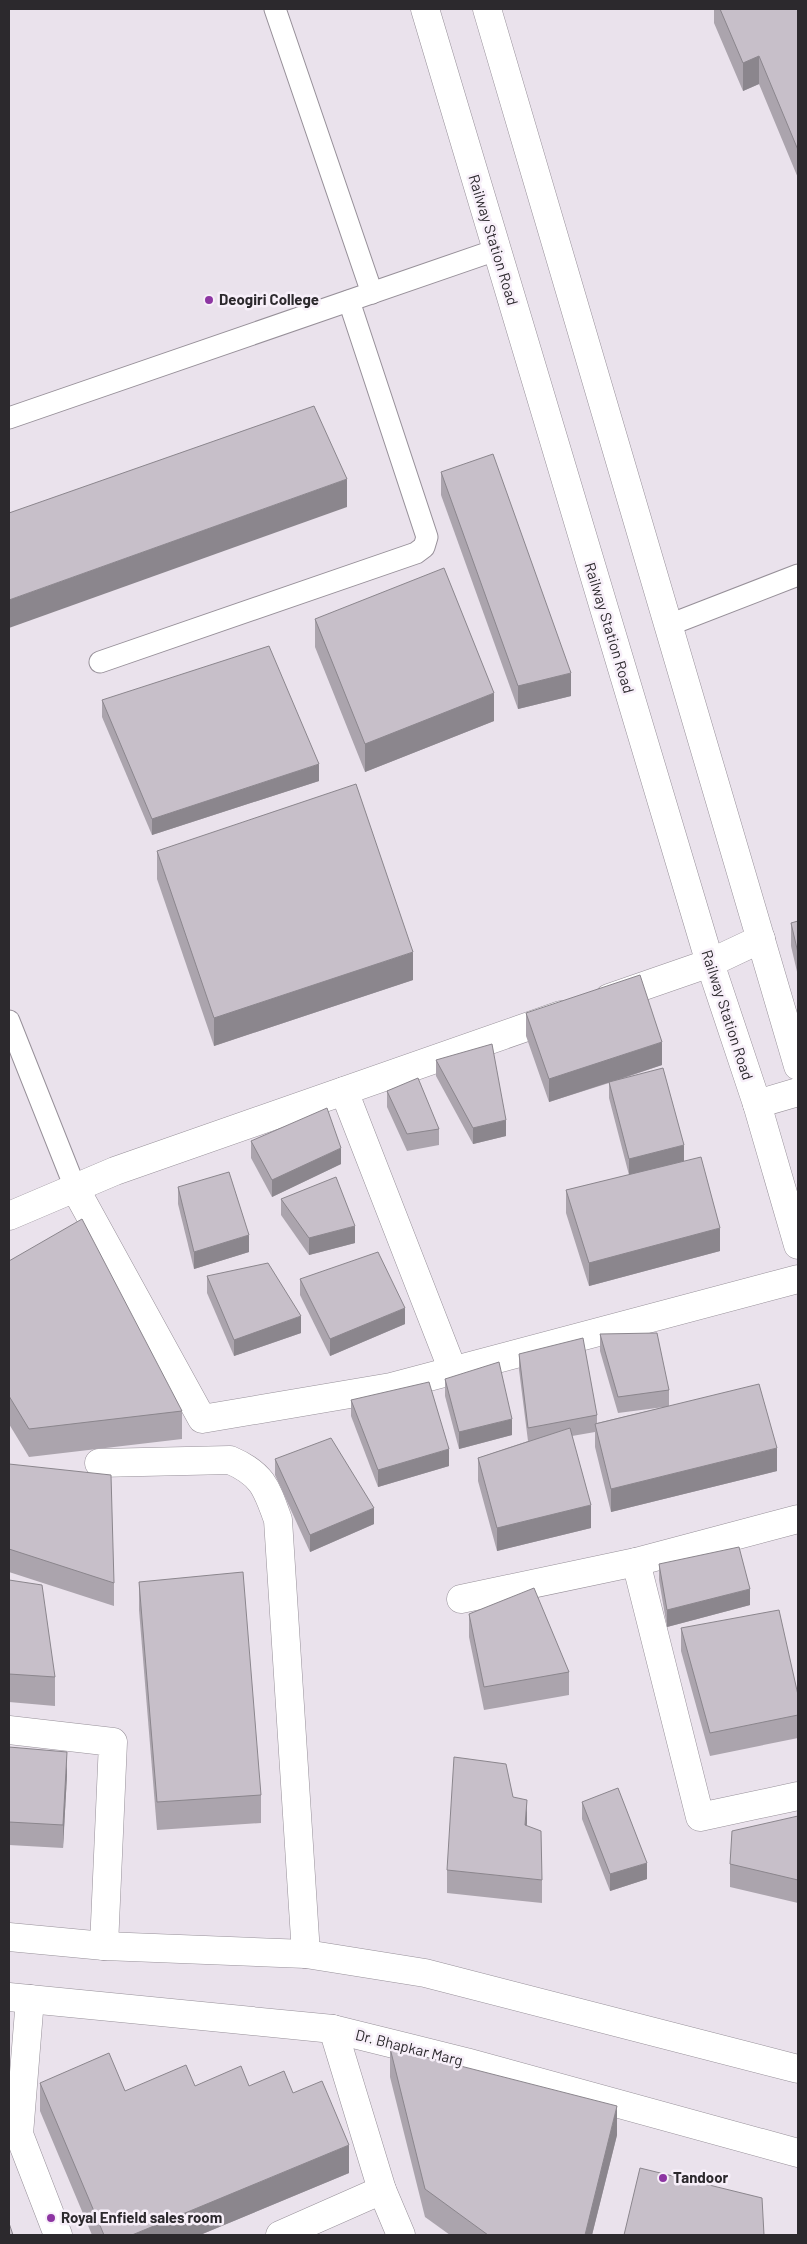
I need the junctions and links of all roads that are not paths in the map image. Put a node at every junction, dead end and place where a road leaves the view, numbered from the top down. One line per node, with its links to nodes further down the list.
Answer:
1 (275, 9): 5 (lane)
2 (425, 9): 4 (street, Railway Station Road)
3 (487, 9): 9 (street)
4 (496, 250): 5 (lane); 12 (street, Railway Station Road)
5 (372, 293): 6 (lane)
6 (349, 300): 7 (lane); 10 (lane)
7 (9, 418)
8 (798, 575): 9 (lane)
9 (669, 625): 11 (street)
10 (100, 662)
11 (761, 939): 12 (street); 14 (street)
12 (710, 963): 15 (street); 17 (street, Railway Station Road)
13 (9, 1021): 18 (lane)
14 (798, 1066)
15 (344, 1091): 18 (street); 22 (street)
16 (798, 1092): 17 (street)
17 (757, 1104): 20 (street, Railway Station Road)
18 (76, 1190): 19 (street); 22 (street)
19 (9, 1216)
20 (798, 1246)
21 (798, 1279): 22 (street)
22 (453, 1370)
23 (99, 1463): 31 (street)
24 (798, 1519): 25 (street)
25 (636, 1562): 26 (street); 28 (street)
26 (461, 1599)
27 (9, 1730): 30 (street)
28 (798, 1796)
29 (9, 1938): 30 (street)
30 (104, 1946): 31 (street)
31 (306, 1954): 34 (street)
32 (19, 1998): 33 (street, Dr. Bhapkar Marg); 35 (street)
33 (333, 2029): 36 (street, Dr. Bhapkar Marg); 37 (street)
34 (798, 2069)
35 (14, 2136): 38 (street)
36 (798, 2153)
37 (382, 2190): 39 (street); 40 (street)
38 (58, 2235)
39 (280, 2235)
40 (401, 2235)

